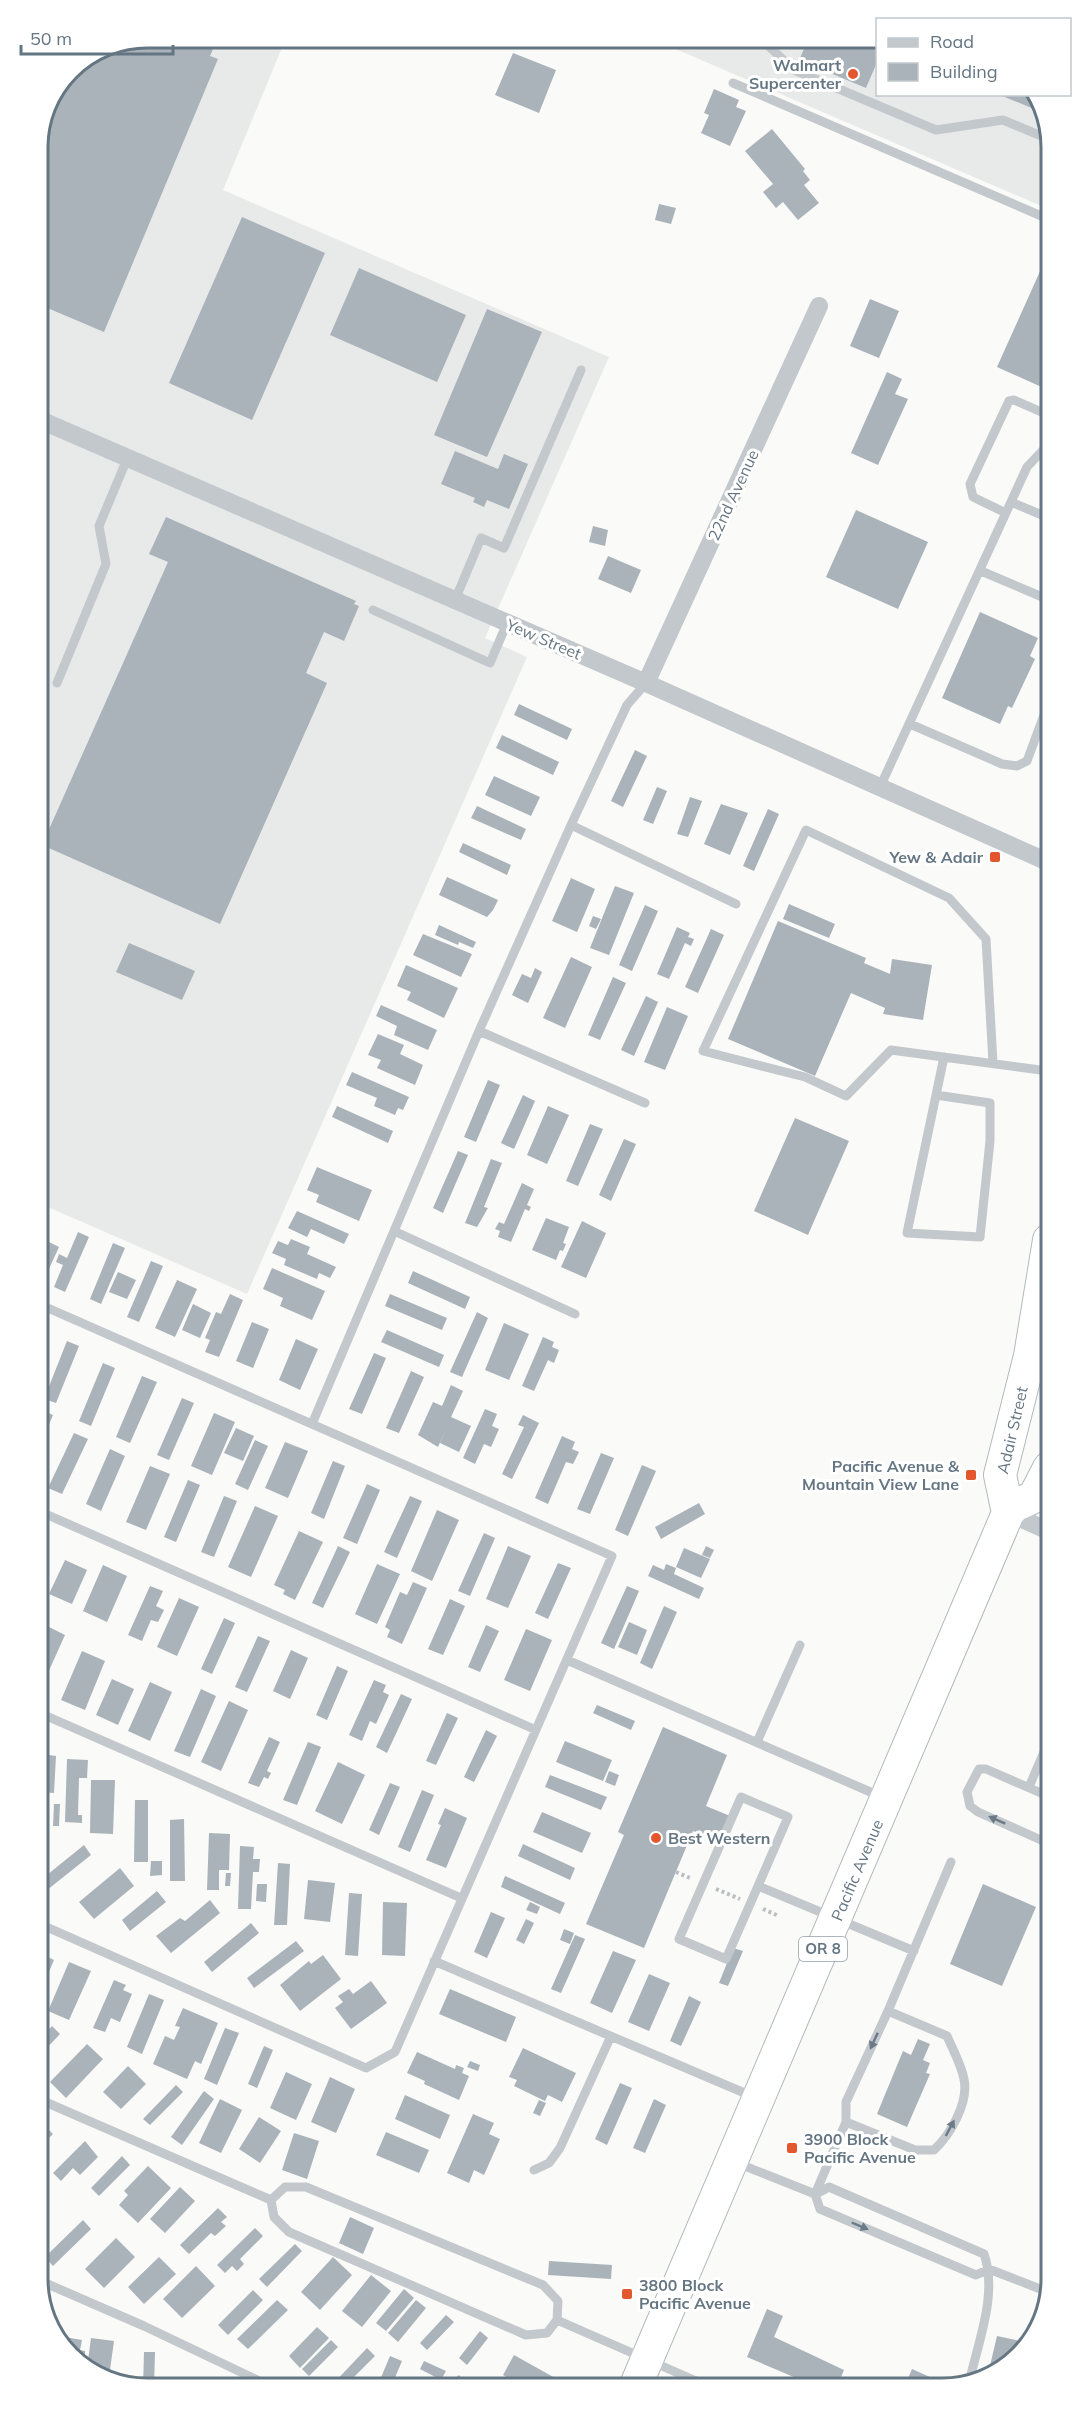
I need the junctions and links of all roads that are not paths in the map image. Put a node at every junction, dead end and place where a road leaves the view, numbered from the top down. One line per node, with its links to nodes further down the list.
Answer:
1 (771, 48): 3 (lane)
2 (733, 83): 4 (lane)
3 (1040, 136)
4 (1041, 216)
5 (819, 306): 20 (street, 22nd Avenue)
6 (581, 370): 16 (lane)
7 (1041, 412): 12 (lane)
8 (48, 423): 9 (street, Yew Street)
9 (127, 459): 16 (street, Yew Street); 19 (lane)
10 (1041, 459): 11 (lane)
11 (1011, 502): 12 (lane); 13 (lane)
12 (1006, 513): 14 (lane)
13 (1041, 515)
14 (981, 571): 15 (lane); 22 (lane)
15 (1041, 596)
16 (455, 600): 18 (street, Yew Street)
17 (373, 610): 18 (lane)
18 (507, 623): 20 (street, Yew Street)
19 (57, 683)
20 (646, 683): 23 (street, Yew Street); 24 (lane)
21 (1041, 723): 22 (lane)
22 (910, 724): 23 (lane)
23 (880, 787): 25 (street, Yew Street)
24 (571, 825): 26 (lane); 27 (lane)
25 (1041, 859)
26 (736, 904)
27 (479, 1031): 32 (lane); 33 (lane)
28 (944, 1057): 29 (lane); 29 (lane); 31 (lane)
29 (993, 1063): 30 (lane)
30 (1041, 1070)
31 (936, 1095): 31 (lane)
32 (645, 1103)
33 (394, 1231): 36 (lane); 37 (lane)
34 (1041, 1289): 39 (highway, Adair Street)
35 (48, 1308): 37 (lane)
36 (575, 1314)
37 (312, 1424): 43 (lane)
38 (1041, 1483): 39 (highway)
39 (1008, 1513): 41 (street); 50 (highway, Pacific Avenue / OR 8)
40 (48, 1515): 45 (lane)
41 (1041, 1528)
42 (800, 1645): 46 (lane)
43 (567, 1660): 45 (lane); 46 (lane)
44 (48, 1717): 54 (lane)
45 (536, 1730): 54 (lane)
46 (757, 1742): 50 (lane)
47 (1041, 1759): 48 (lane)
48 (1029, 1787): 49 (lane); 51 (lane, one-way to 48)
49 (1041, 1793)
50 (887, 1799): 55 (highway, Pacific Avenue / OR 8)
51 (1041, 1840)
52 (951, 1862): 57 (lane)
53 (758, 1886): 53 (lane); 55 (lane)
54 (461, 1898): 58 (lane)
55 (836, 1918): 57 (lane); 61 (highway, Pacific Avenue / OR 8)
56 (48, 1928): 58 (lane)
57 (914, 1951): 59 (lane)
58 (434, 1961): 60 (lane)
59 (888, 2011): 63 (lane, one-way to 63); 63 (lane, one-way to 59)
60 (611, 2036): 61 (lane); 65 (lane)
61 (759, 2099): 64 (highway, Pacific Avenue / OR 8)
62 (48, 2103): 67 (lane)
63 (846, 2122): 66 (lane)
64 (733, 2161): 66 (lane); 72 (highway, Pacific Avenue / OR 8)
65 (534, 2170)
66 (815, 2194): 68 (lane, one-way to 68); 68 (lane)
67 (271, 2200): 71 (lane); 71 (lane)
68 (989, 2269): 70 (lane); 73 (lane)
69 (49, 2284): 74 (lane)
70 (1040, 2289)
71 (557, 2320): 72 (lane)
72 (642, 2372): 75 (lane)
73 (971, 2374)
74 (253, 2378)
75 (672, 2378)

